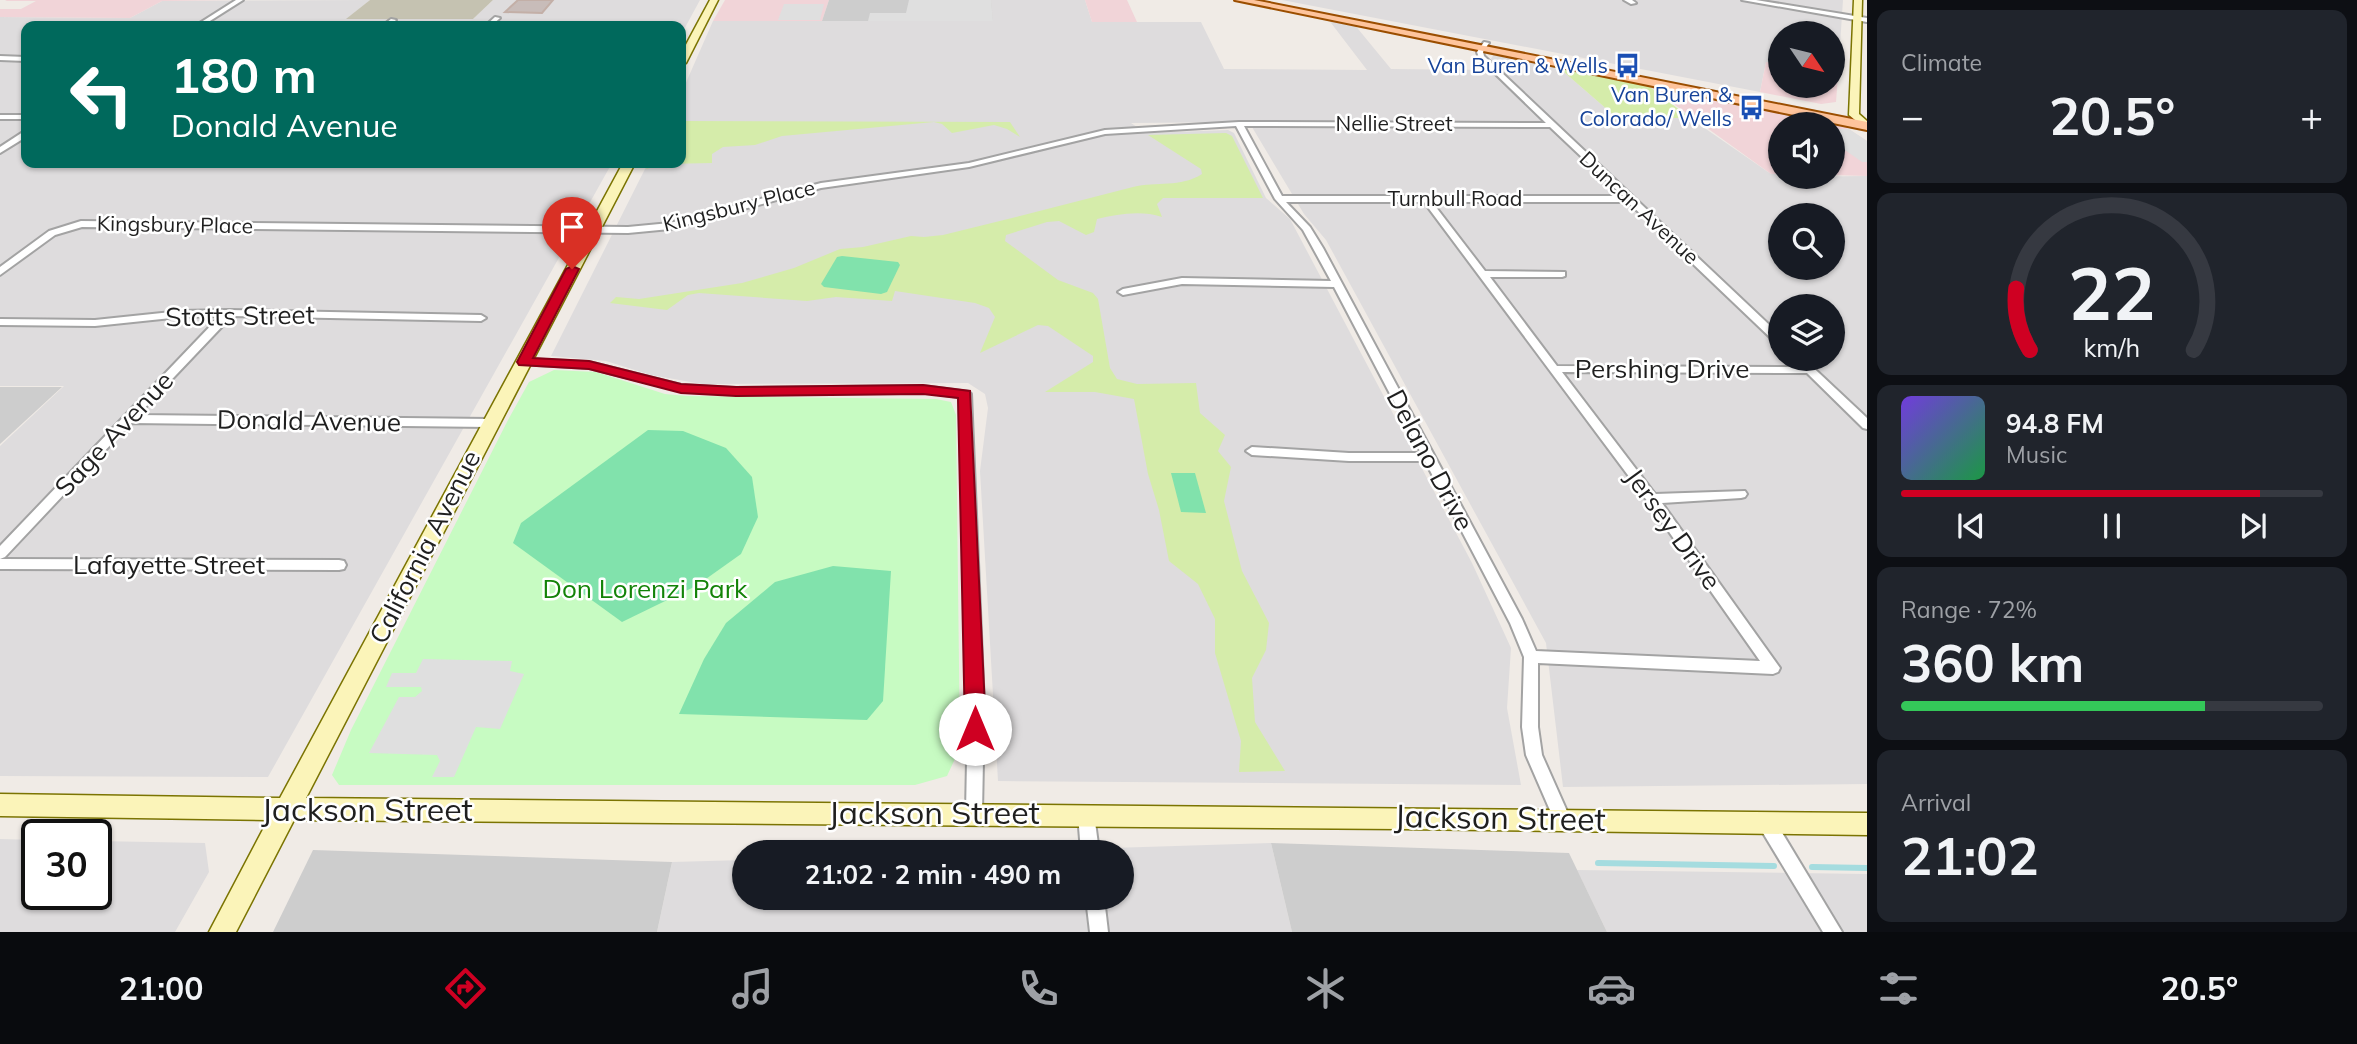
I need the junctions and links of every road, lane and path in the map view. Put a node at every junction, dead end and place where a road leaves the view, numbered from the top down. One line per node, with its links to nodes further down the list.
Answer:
1 (240, 0): 11 (street)
2 (714, 0): 14 (main road)
3 (1240, 0): 13 (main road)
4 (1251, 0): 8 (main road)
5 (1268, 0): 8 (main road)
6 (1745, 0): 10 (street)
7 (1858, 0): 10 (main road)
8 (1288, 4): 13 (main road)
9 (497, 18): 12 (street)
10 (1863, 19): 17 (main road)
11 (206, 21)
12 (494, 21)
13 (1484, 46): 17 (main road); 21 (main road); 22 (street, Duncan Avenue)
14 (686, 53)
15 (0, 58): 16 (street)
16 (21, 59)
17 (1854, 115): 21 (main road)
18 (0, 117): 19 (street)
19 (21, 117)
20 (1239, 124): 22 (street, Nellie Street); 26 (street, Delano Drive); 30 (street, Kingsbury Place)
21 (1866, 124)
22 (1549, 125): 28 (street, Duncan Avenue)
23 (21, 137): 24 (street)
24 (0, 151)
25 (626, 168): 30 (main road, California Avenue)
26 (1279, 199): 27 (street, Turnbull Road); 34 (street, Delano Drive)
27 (1426, 199): 28 (street, Turnbull Road); 32 (street, Jersey Drive)
28 (1632, 199): 39 (street, Duncan Avenue)
29 (66, 228): 30 (street, Kingsbury Place); 31 (street)
30 (594, 229): 40 (main road, California Avenue)
31 (0, 272)
32 (1481, 274): 33 (street); 41 (street, Jersey Drive)
33 (1562, 274)
34 (1336, 284): 35 (street); 48 (street, Delano Drive)
35 (1123, 292)
36 (229, 313): 37 (street, Stotts Street); 38 (street, Stotts Street); 44 (street, Sage Avenue)
37 (481, 318)
38 (0, 322)
39 (1768, 329)
40 (524, 362): 45 (main road, California Avenue); 57 (street)
41 (1556, 369): 42 (street, Pershing Drive); 50 (street, Jersey Drive)
42 (1768, 370)
43 (1811, 371): 46 (street)
44 (128, 419): 45 (street, Donald Avenue); 51 (street, Sage Avenue)
45 (489, 423): 56 (main road, California Avenue)
46 (1867, 425)
47 (1252, 451): 48 (street)
48 (1428, 457): 54 (street, Delano Drive)
49 (1741, 494): 50 (street)
50 (1652, 499): 54 (street, Jersey Drive)
51 (0, 554)
52 (0, 564): 53 (street, Lafayette Street)
53 (339, 565)
54 (1531, 657): 59 (street, Delano Drive)
55 (0, 806): 56 (main road, Jackson Street)
56 (286, 810): 57 (main road, Jackson Street); 64 (main road, California Avenue)
57 (974, 813): 58 (main road, Jackson Street)
58 (1086, 814): 59 (main road, Jackson Street); 62 (street)
59 (1562, 818): 60 (main road, Jackson Street)
60 (1766, 822): 61 (main road, Jackson Street); 66 (street)
61 (1867, 824)
62 (1089, 840)
63 (1096, 910): 65 (street)
64 (222, 932)
65 (1099, 932)
66 (1833, 932)

